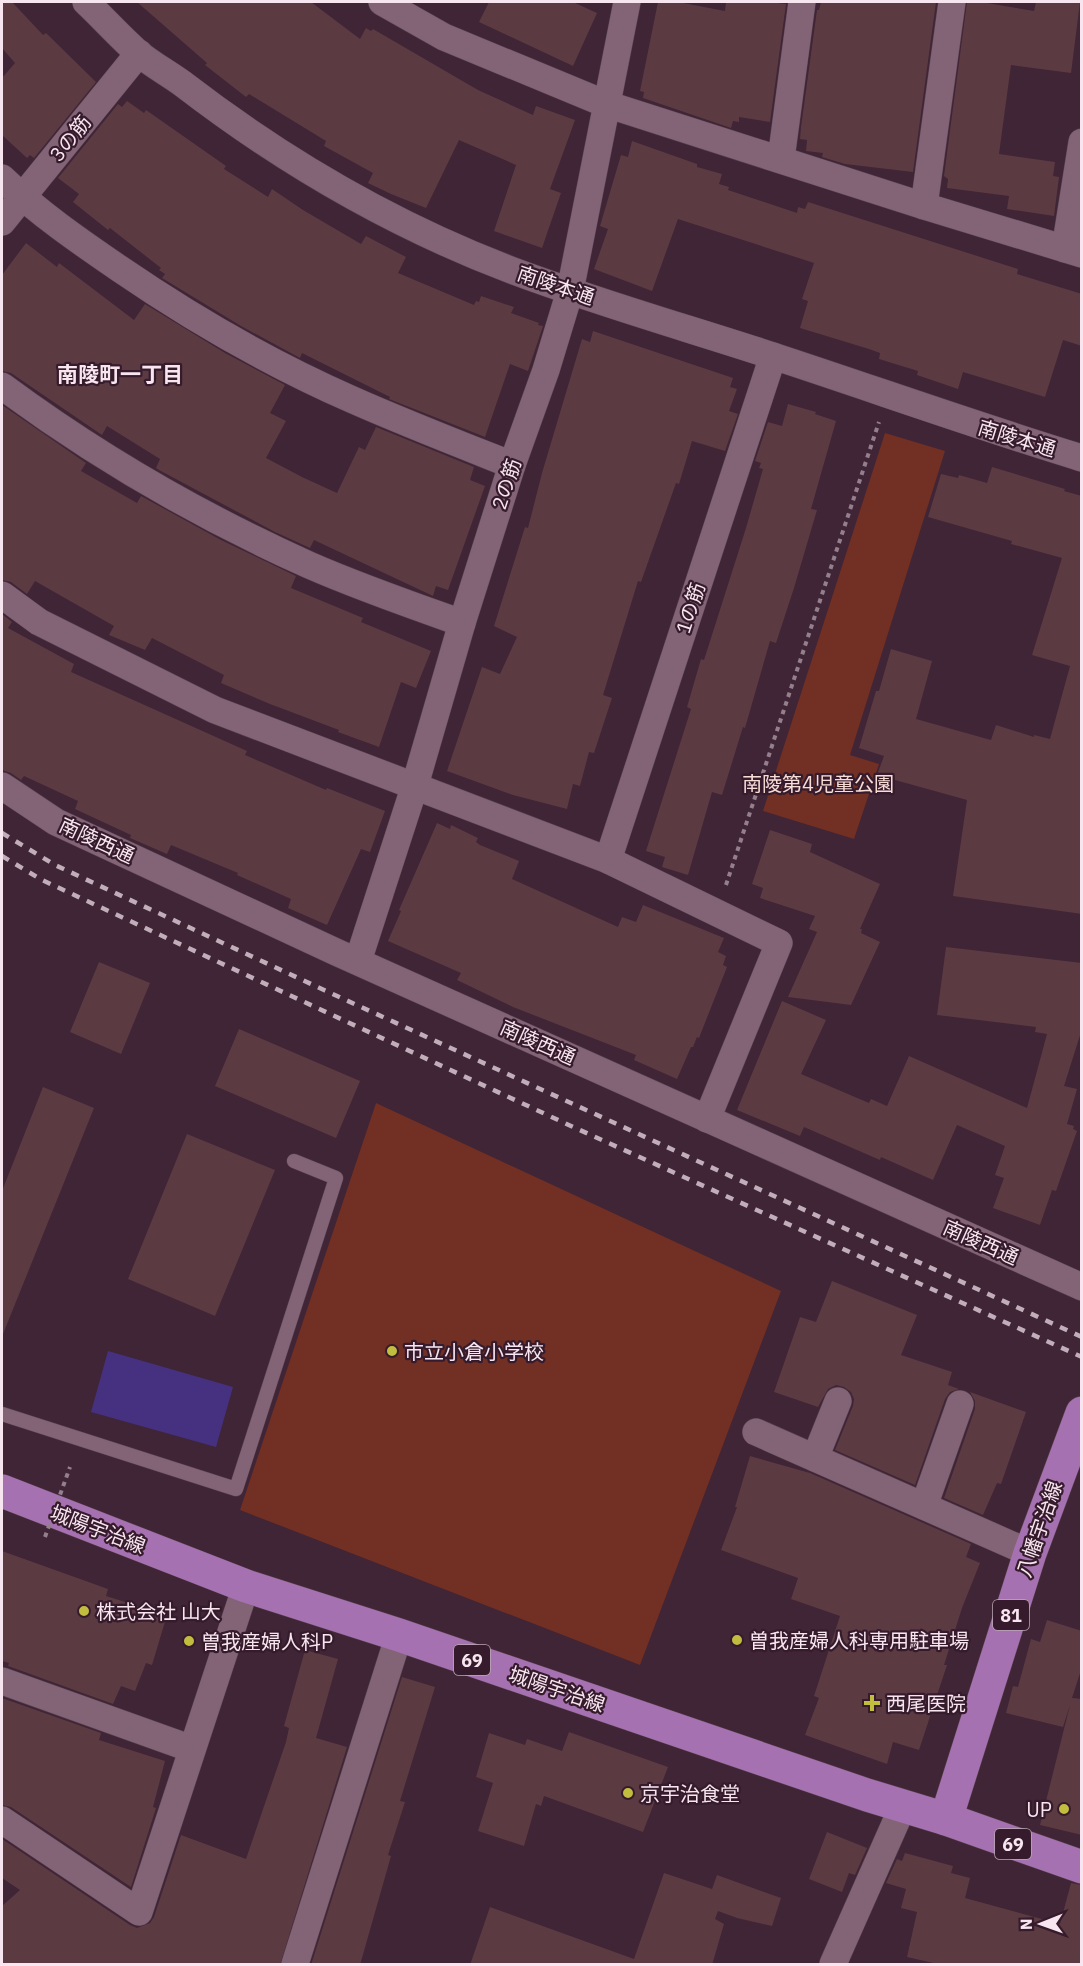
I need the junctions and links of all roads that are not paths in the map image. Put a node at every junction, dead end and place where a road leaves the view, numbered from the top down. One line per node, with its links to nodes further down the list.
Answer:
1 (86, 2): 6 (street, 南陵本通)
2 (382, 2): 7 (street)
3 (627, 2): 7 (street, 2の筋)
4 (802, 2): 9 (street)
5 (952, 2): 12 (street)
6 (139, 53): 11 (street, 3の筋); 15 (street, 南陵本通)
7 (606, 105): 9 (street); 15 (street, 2の筋)
8 (1082, 142): 14 (street)
9 (781, 159): 12 (street)
10 (2, 178): 11 (street)
11 (22, 197): 13 (street, 3の筋); 19 (street)
12 (924, 206): 14 (street)
13 (2, 222)
14 (1073, 252)
15 (570, 291): 16 (street, 南陵本通); 19 (street, 2の筋)
16 (773, 356): 18 (street, 南陵本通); 24 (street, 1の筋)
17 (2, 386): 21 (street)
18 (1082, 459)
19 (512, 465): 21 (street, 2の筋)
20 (2, 595): 22 (street)
21 (462, 623): 22 (street, 2の筋)
22 (415, 785): 24 (street); 25 (street, 2の筋)
23 (2, 786): 25 (street, 南陵西通)
24 (608, 860): 26 (street)
25 (358, 960): 26 (street, 南陵西通)
26 (707, 1119): 28 (street, 南陵西通)
27 (294, 1161): 32 (lane)
28 (1082, 1287)
29 (838, 1401): 34 (street)
30 (960, 1404): 36 (street)
31 (1082, 1413): 37 (main road, 八幡宇治線 / 81)
32 (2, 1414)
33 (756, 1432): 34 (street)
34 (815, 1458): 36 (street)
35 (2, 1491): 38 (main road, 城陽宇治線 / 69)
36 (924, 1506): 37 (street)
37 (1030, 1553): 43 (main road, 八幡宇治線 / 81)
38 (246, 1586): 39 (main road, 城陽宇治線 / 69); 41 (street)
39 (399, 1635): 42 (main road, 城陽宇治線 / 69); 46 (street)
40 (2, 1681): 41 (street)
41 (192, 1749): 44 (street)
42 (903, 1806): 43 (main road, 城陽宇治線 / 69); 47 (street)
43 (946, 1819): 45 (main road, 城陽宇治線 / 69)
44 (2, 1820)
45 (1082, 1867)
46 (295, 1965)
47 (833, 1965)

